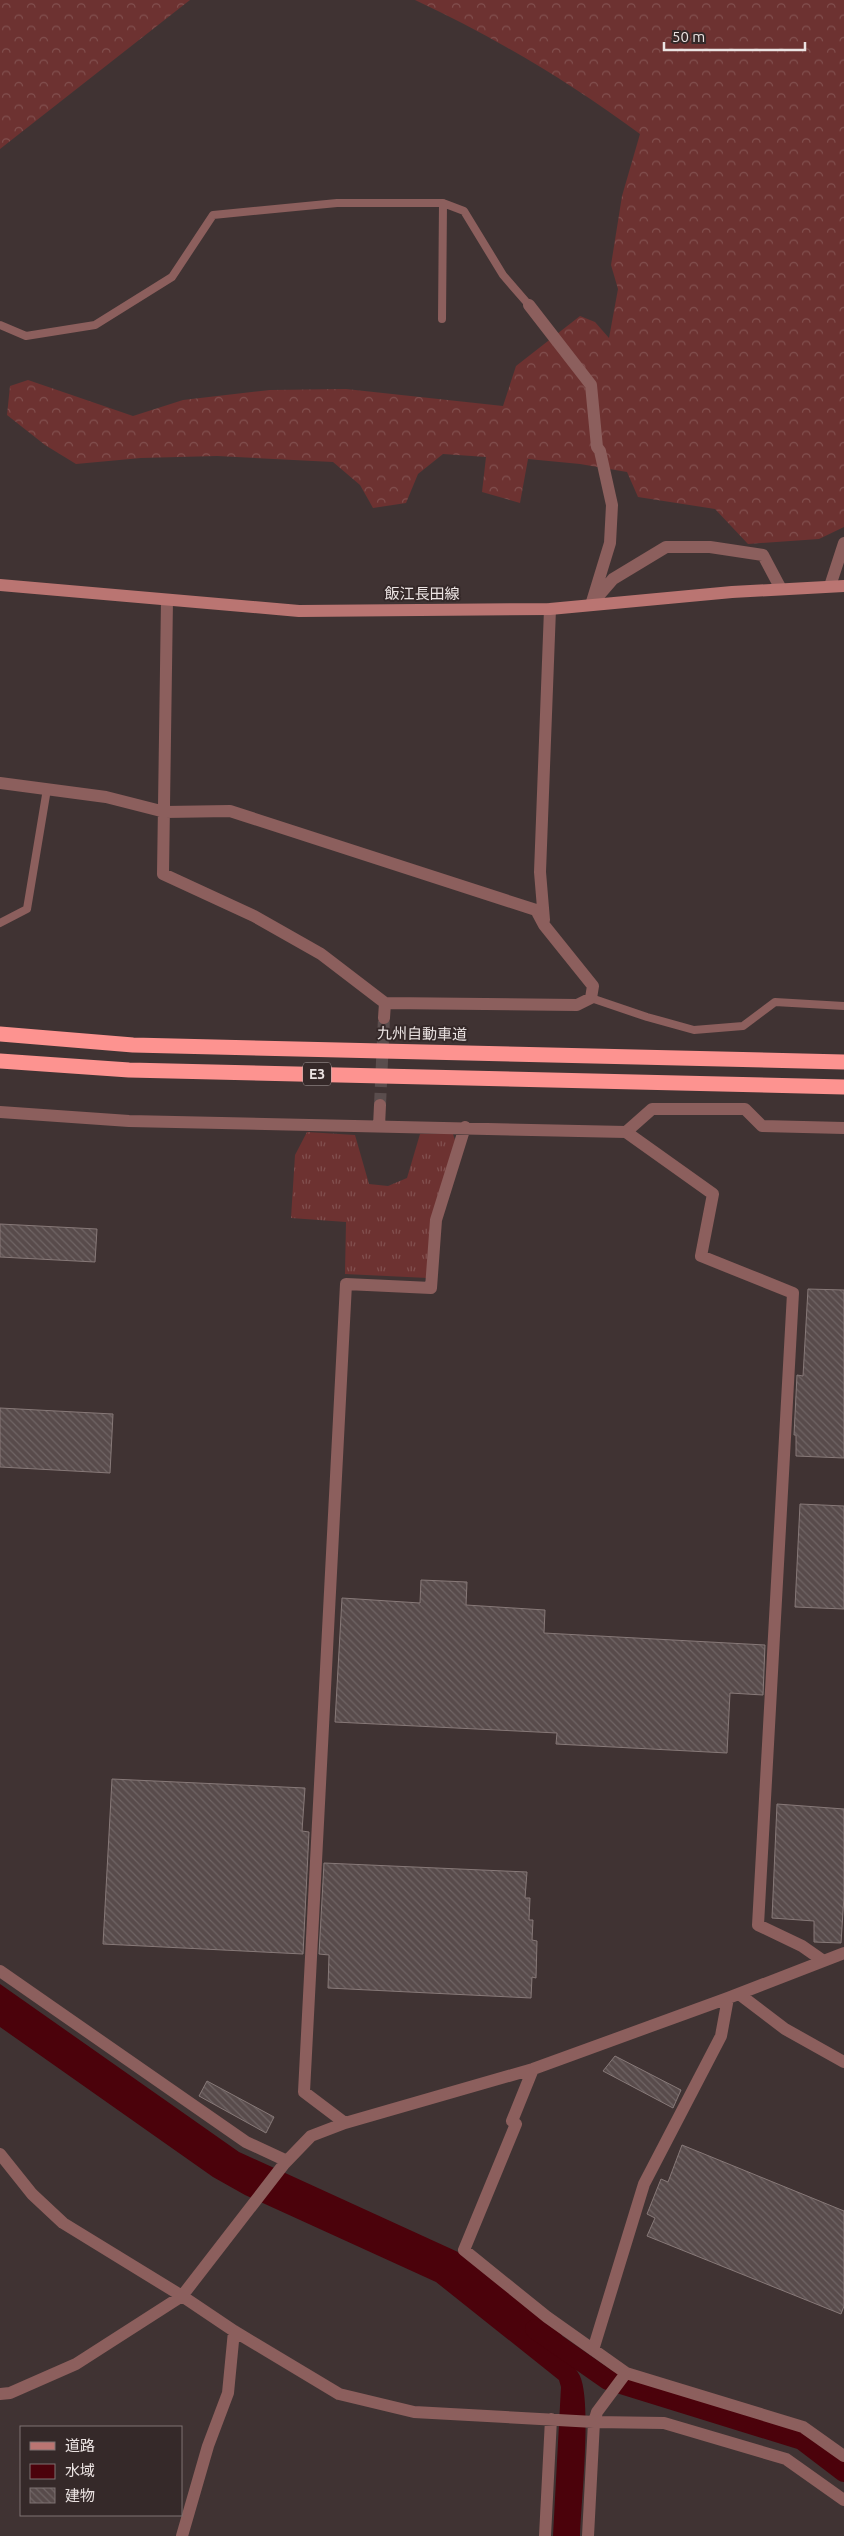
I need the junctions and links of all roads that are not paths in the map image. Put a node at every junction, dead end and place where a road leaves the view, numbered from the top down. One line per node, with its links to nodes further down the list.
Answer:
1 (443, 203): 2 (lane); 3 (lane); 4 (lane)
2 (529, 305): 11 (street)
3 (442, 319)
4 (0, 325)
5 (844, 543): 7 (street)
6 (0, 585): 10 (main road, 飯江長田線)
7 (830, 586): 8 (main road, 飯江長田線); 9 (main road, 飯江長田線)
8 (844, 586)
9 (781, 589): 11 (main road, 飯江長田線); 11 (street)
10 (167, 600): 12 (main road, 飯江長田線); 15 (street)
11 (591, 605): 12 (main road, 飯江長田線)
12 (550, 609): 17 (street)
13 (0, 783): 14 (street)
14 (47, 789): 15 (street); 16 (lane)
15 (165, 812): 17 (street); 19 (street)
16 (0, 923)
17 (544, 925): 18 (street)
18 (591, 998): 19 (street); 20 (lane)
19 (385, 1003): 21 (street)
20 (844, 1006)
21 (384, 1018)
22 (0, 1034): 24 (highway, 九州自動車道 / E3)
23 (0, 1061): 25 (highway, E3)
24 (844, 1062)
25 (844, 1087)
26 (380, 1105): 28 (street)
27 (0, 1112): 28 (street)
28 (378, 1126): 29 (street)
29 (465, 1127): 31 (street); 38 (street)
30 (844, 1128): 31 (street)
31 (626, 1132): 33 (street)
32 (844, 1952): 33 (street)
33 (822, 1960): 35 (street)
34 (0, 1971): 40 (street)
35 (734, 1996): 36 (street); 37 (street); 43 (street)
36 (844, 2062)
37 (533, 2069): 38 (street); 43 (street)
38 (345, 2123): 40 (street)
39 (0, 2154): 41 (street)
40 (285, 2162): 41 (street)
41 (182, 2296): 42 (street); 45 (street)
42 (234, 2331): 46 (street); 50 (street)
43 (593, 2350): 44 (street)
44 (626, 2373): 47 (street); 48 (street)
45 (0, 2394)
46 (551, 2419): 47 (street); 51 (street)
47 (594, 2422): 49 (street); 52 (street)
48 (844, 2456)
49 (844, 2500)
50 (182, 2536)
51 (545, 2536)
52 (588, 2536)

